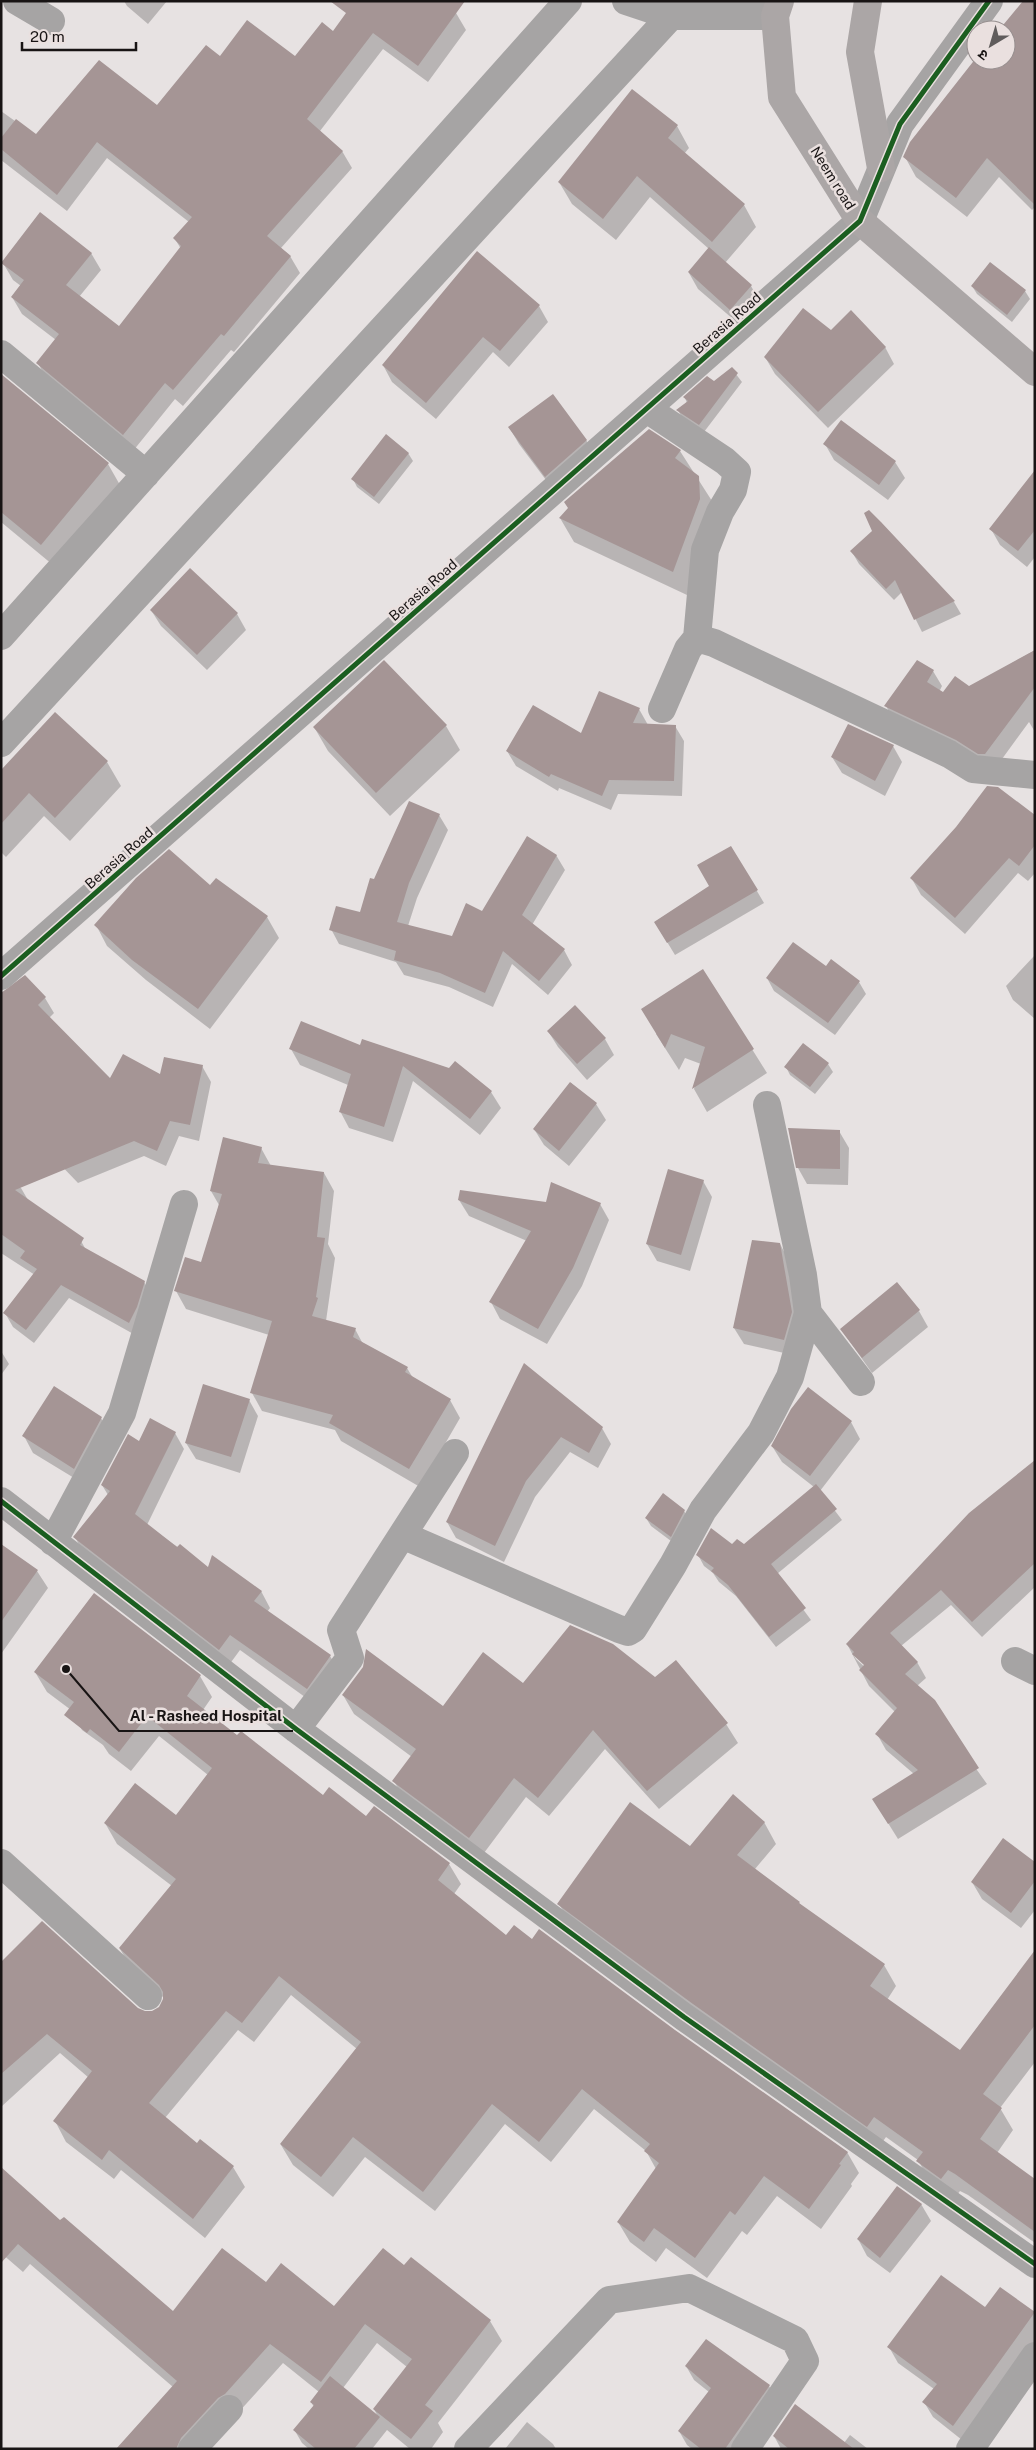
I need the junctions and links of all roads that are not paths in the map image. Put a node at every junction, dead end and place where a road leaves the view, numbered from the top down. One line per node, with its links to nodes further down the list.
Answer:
1 (17, 1): 8 (street)
2 (568, 1): 14 (street)
3 (626, 1): 7 (street)
4 (868, 1): 9 (main road)
5 (989, 1): 9 (street)
6 (778, 9): 7 (street); 10 (main road, Neem road)
7 (671, 16): 18 (street)
8 (51, 20)
9 (881, 168): 10 (street)
10 (860, 221): 12 (main road, Neem road); 13 (street, Berasia Road)
11 (1, 354): 14 (street)
12 (1035, 372)
13 (647, 409): 16 (street); 20 (street, Berasia Road)
14 (146, 474): 15 (street)
15 (1, 636)
16 (697, 638): 17 (street); 19 (street)
17 (662, 709)
18 (1, 742)
19 (1035, 775)
20 (1, 976)
21 (767, 1105): 23 (street)
22 (184, 1204): 28 (street)
23 (808, 1313): 24 (street); 27 (street)
24 (861, 1382)
25 (455, 1453): 27 (street)
26 (1, 1501): 28 (street)
27 (402, 1535): 29 (street)
28 (53, 1542): 29 (street)
29 (296, 1729): 32 (street)
30 (1, 1864): 31 (street)
31 (148, 1996)
32 (1035, 2264)
33 (1035, 2356): 38 (street)
34 (228, 2409): 35 (street)
35 (192, 2449)
36 (468, 2449): 37 (street)
37 (745, 2449)
38 (970, 2449)

